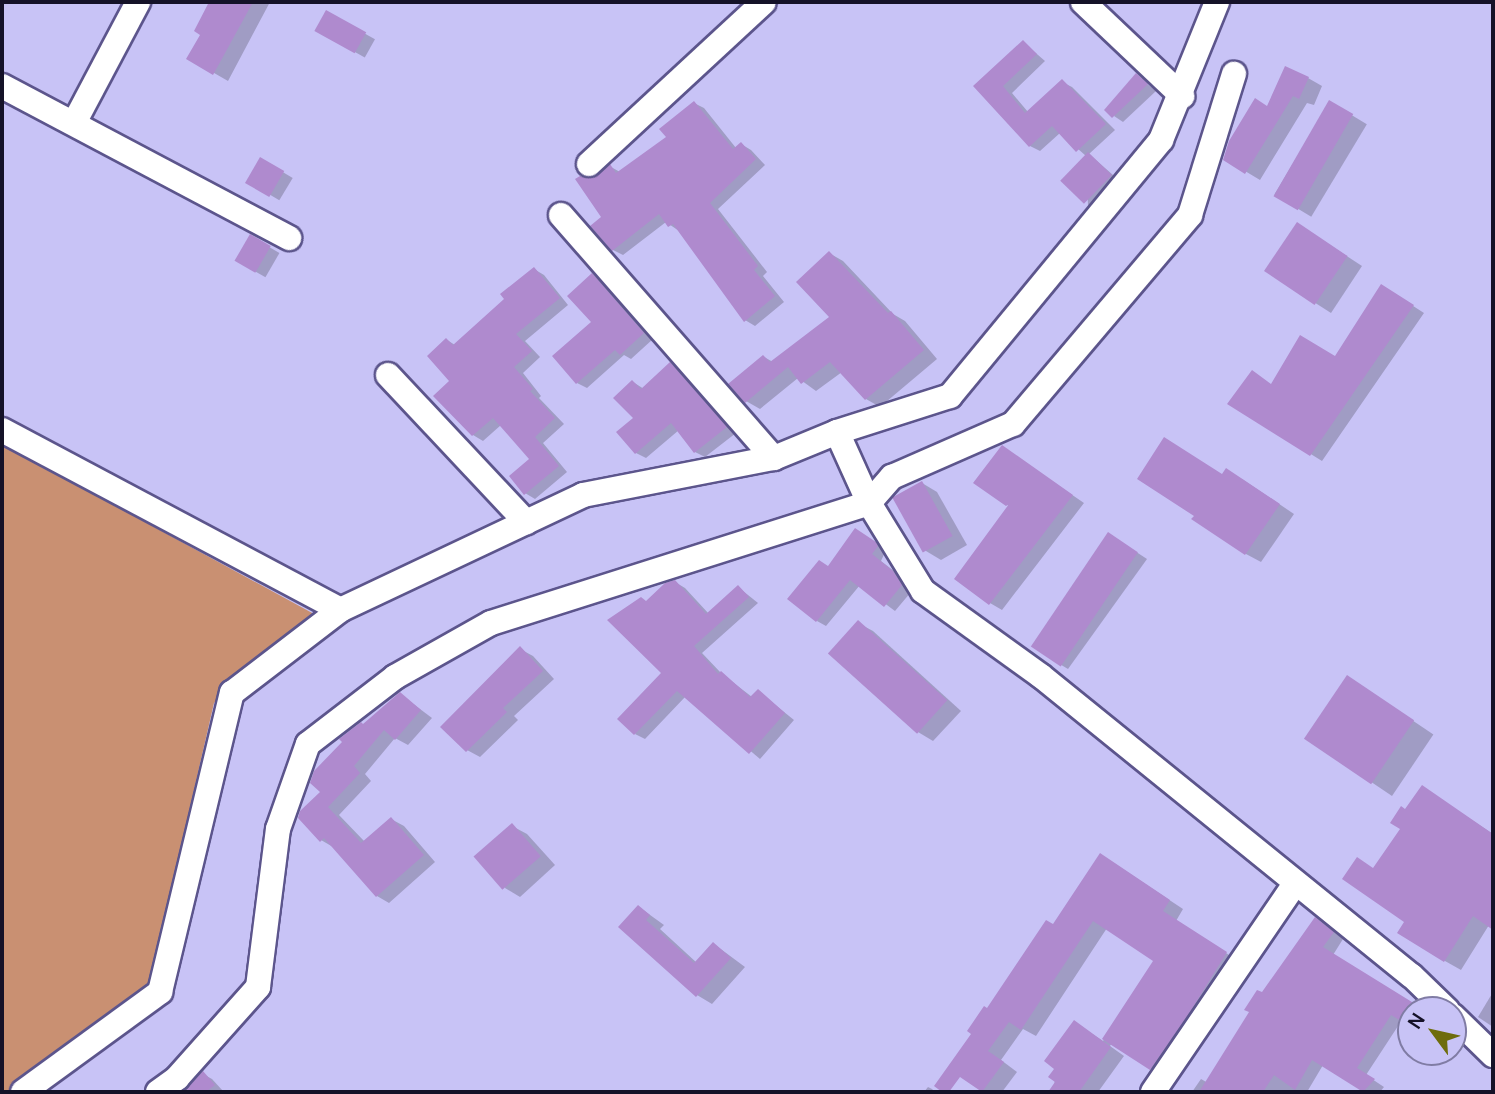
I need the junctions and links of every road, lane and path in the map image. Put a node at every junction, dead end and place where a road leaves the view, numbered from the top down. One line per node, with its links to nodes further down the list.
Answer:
1 (138, 2): 8 (street)
2 (765, 2): 9 (street)
3 (1083, 2): 7 (street)
4 (1217, 2): 7 (street)
5 (1234, 74): 16 (street)
6 (2, 86): 8 (street)
7 (1182, 96): 14 (street)
8 (74, 123): 11 (street)
9 (589, 164)
10 (561, 215): 15 (street)
11 (289, 238)
12 (388, 375): 17 (street)
13 (2, 430): 18 (street)
14 (837, 432): 15 (street); 16 (street)
15 (774, 458): 17 (street)
16 (869, 503): 19 (street); 24 (street)
17 (526, 522): 18 (street)
18 (340, 610): 23 (street)
19 (1295, 884): 20 (street); 25 (street)
20 (1433, 996)
21 (1467, 1030): 22 (street)
22 (1493, 1055)
23 (23, 1092)
24 (158, 1092)
25 (1153, 1092)

